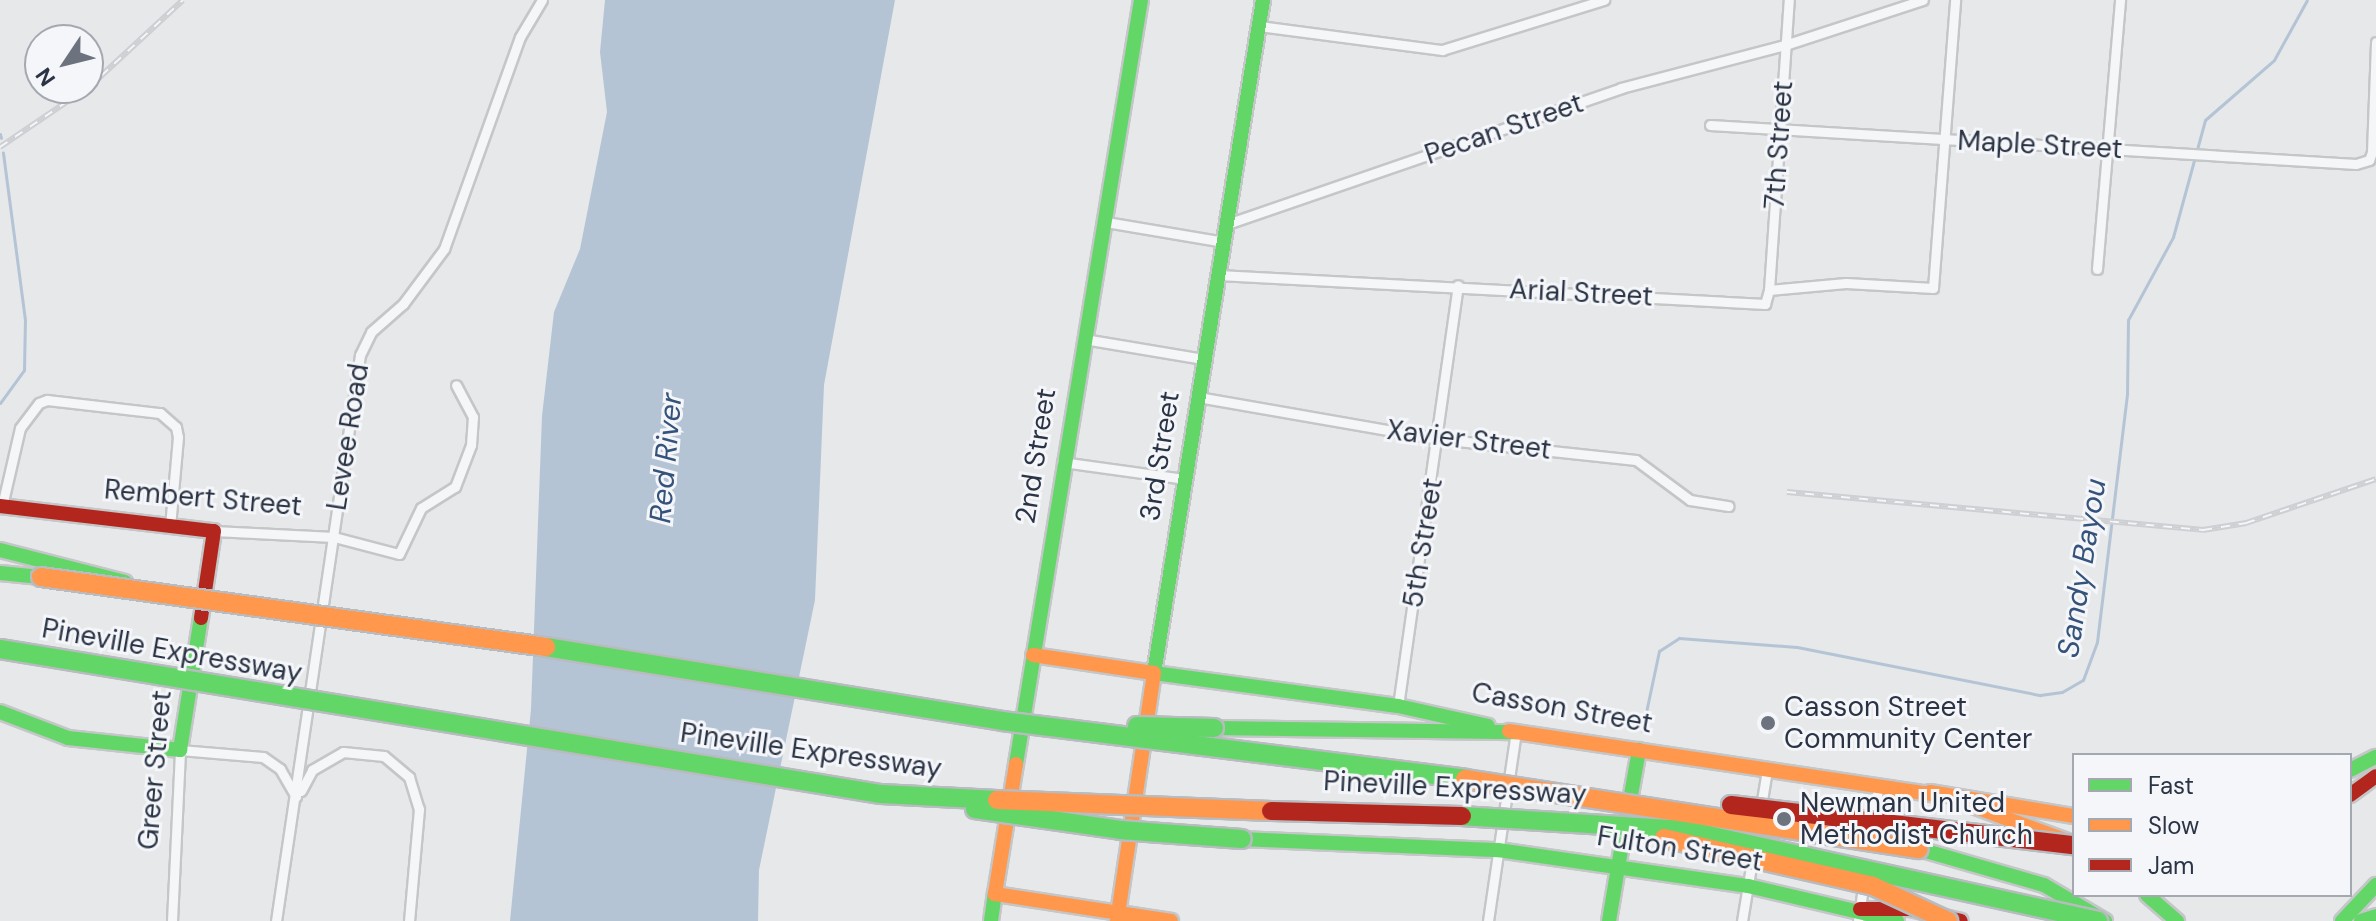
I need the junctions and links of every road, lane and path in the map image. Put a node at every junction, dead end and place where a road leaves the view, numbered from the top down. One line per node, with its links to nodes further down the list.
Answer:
1 (542, 0): 33 (street, Levee Road)
2 (1141, 0): 16 (main road, 2nd Street)
3 (1263, 0): 9 (main road, 3rd Street)
4 (1604, 0): 9 (street)
5 (1789, 0): 11 (street, 7th Street)
6 (1923, 0): 11 (street, Pecan Street)
7 (1955, 0): 14 (street)
8 (2120, 0): 15 (street)
9 (1259, 26): 17 (main road, 3rd Street)
10 (2376, 42): 15 (street, Maple Street)
11 (1785, 45): 13 (street, 7th Street); 17 (street, Pecan Street)
12 (1710, 125): 13 (street, Maple Street)
13 (1781, 129): 14 (street, Maple Street); 21 (street, 7th Street)
14 (1944, 139): 15 (street, Maple Street); 21 (street, Arial Street)
15 (2108, 149): 18 (street)
16 (1106, 222): 17 (street); 22 (main road, 2nd Street)
17 (1225, 233): 19 (main road, 3rd Street)
18 (2097, 269)
19 (1218, 275): 20 (street, Arial Street); 23 (main road, 3rd Street)
20 (1458, 285): 21 (street, Arial Street); 26 (street, 5th Street)
21 (1769, 290)
22 (1084, 339): 23 (street); 27 (main road, 2nd Street)
23 (1203, 359): 25 (main road, 3rd Street)
24 (456, 385): 33 (street, Rembert Street)
25 (1198, 397): 26 (street, Xavier Street); 28 (main road, 3rd Street)
26 (1439, 439): 30 (street, Xavier Street); 40 (street, 5th Street)
27 (1062, 462): 28 (street); 38 (main road, 2nd Street)
28 (1185, 479): 39 (main road, 3rd Street)
29 (1, 506): 31 (main road, Rembert Street); 31 (street)
30 (1729, 506)
31 (170, 526): 32 (main road, Rembert Street)
32 (214, 531): 33 (street, Rembert Street); 44 (main road, Greer Street)
33 (334, 537): 55 (street, Levee Road)
34 (0, 550): 35 (main road)
35 (40, 569): 36 (main road, Pineville Expressway); 42 (main road, Pineville Expressway, bridge)
36 (0, 573)
37 (0, 649): 52 (main road, Pineville Expressway, bridge)
38 (1033, 655): 39 (main road, Casson Street); 66 (main road, 2nd Street)
39 (1154, 673): 40 (main road, Casson Street); 70 (main road, 3rd Street)
40 (1398, 706): 43 (main road, Casson Street)
41 (0, 712): 44 (main road)
42 (1002, 721): 43 (main road, bridge); 54 (main road, Pineville Expressway, bridge)
43 (1516, 732): 45 (main road, Casson Street); 61 (street)
44 (180, 750): 55 (street); 71 (street, Greer Street)
45 (1639, 750): 48 (main road, Casson Street); 63 (main road)
46 (2376, 757): 47 (main road)
47 (2352, 769)
48 (1767, 770): 50 (main road, Casson Street); 65 (street)
49 (2376, 776): 53 (main road)
50 (1878, 787): 51 (main road, Casson Street); 60 (street)
51 (1930, 792): 56 (main road); 58 (main road, Casson Street)
52 (881, 794): 57 (main road, Pineville Expressway, bridge); 61 (main road, Fulton Street, bridge)
53 (2352, 794)
54 (1597, 795): 59 (main road, bridge); 83 (main road, bridge)
55 (297, 800): 72 (street, Levee Road); 73 (street)
56 (2072, 816)
57 (1623, 827): 80 (main road, bridge); 82 (main road, bridge)
58 (2072, 843)
59 (2072, 844)
60 (1869, 848)
61 (1498, 850): 63 (main road, Fulton Street); 76 (street)
62 (1867, 863): 68 (street)
63 (1618, 867): 65 (main road, Fulton Street); 77 (main road)
64 (2376, 885): 85 (main road)
65 (1748, 886): 68 (main road, Fulton Street); 78 (street)
66 (995, 894): 70 (main road); 74 (main road, 2nd Street)
67 (2149, 897): 84 (main road)
68 (1859, 915): 79 (main road, Fulton Street); 81 (main road)
69 (2376, 916): 86 (main road)
70 (1115, 918): 75 (main road)
71 (172, 921)
72 (276, 921)
73 (409, 921)
74 (991, 921)
75 (1171, 921)
76 (1488, 921)
77 (1609, 921)
78 (1742, 921)
79 (1893, 921)
80 (1948, 921)
81 (1961, 921)
82 (2098, 921)
83 (2105, 921)
84 (2177, 921)
85 (2342, 921)
86 (2361, 921)

